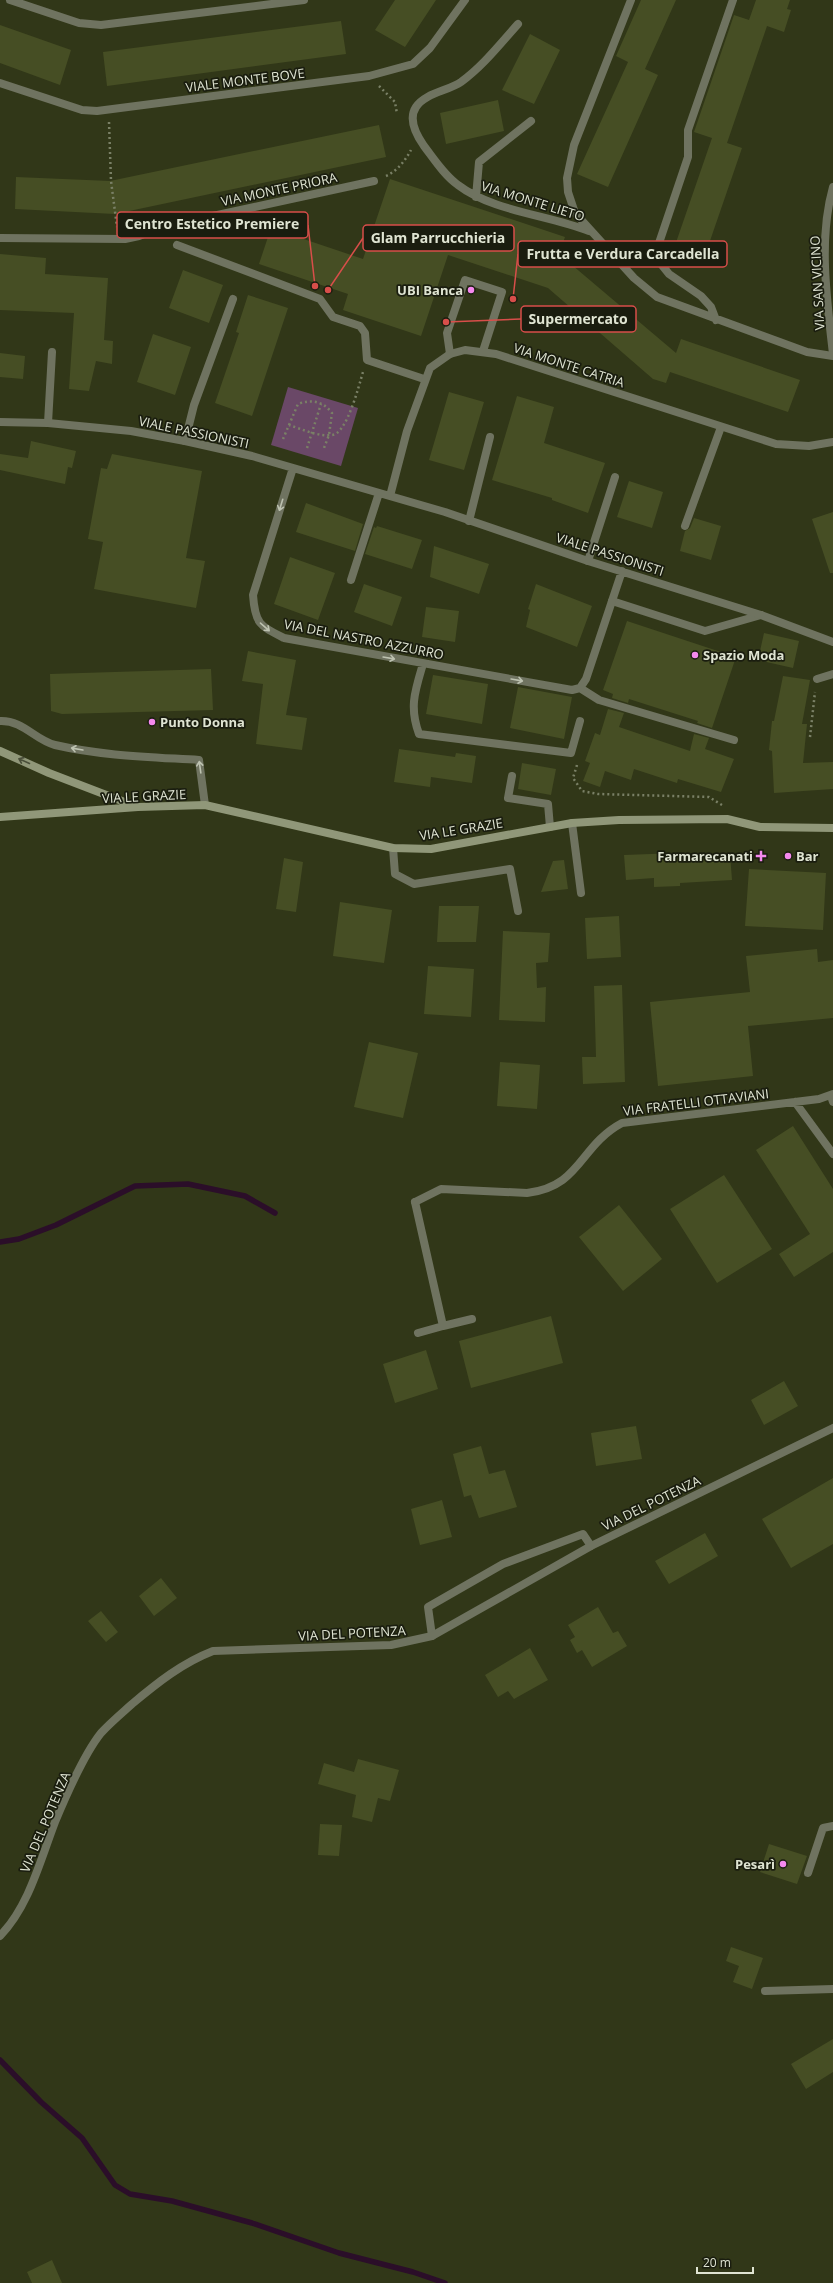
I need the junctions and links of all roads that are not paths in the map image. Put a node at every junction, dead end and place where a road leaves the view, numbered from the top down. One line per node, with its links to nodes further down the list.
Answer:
1 (10, 0): 2 (street)
2 (304, 0)
3 (465, 0): 7 (street, VIALE MONTE BOVE)
4 (631, 0): 12 (street, VIA MONTE LIETO)
5 (733, 0): 16 (street)
6 (518, 24): 11 (street, VIA MONTE LIETO)
7 (0, 83)
8 (531, 121): 11 (street)
9 (374, 181): 13 (street, VIA MONTE PRIORA)
10 (833, 187): 20 (street, VIA SAN VICINO)
11 (476, 197): 12 (street, VIA MONTE LIETO)
12 (590, 232): 16 (street, VIA MONTE LIETO)
13 (0, 238)
14 (177, 245): 21 (street)
15 (233, 299): 26 (street)
16 (716, 320): 20 (street, VIA MONTE LIETO)
17 (482, 351): 19 (street, VIA MONTE CATRIA); 19 (street); 24 (street, VIA MONTE CATRIA)
18 (52, 352): 23 (street)
19 (450, 354): 21 (street, VIA MONTE CATRIA)
20 (833, 355)
21 (424, 380): 31 (street, VIA MONTE CATRIA)
22 (0, 422): 23 (street, VIALE PASSIONISTI)
23 (48, 423): 26 (street, VIALE PASSIONISTI)
24 (721, 427): 27 (street, VIA MONTE CATRIA); 33 (street)
25 (490, 437): 32 (street)
26 (185, 440): 28 (street, VIALE PASSIONISTI)
27 (833, 442)
28 (293, 468): 30 (street, VIALE PASSIONISTI); 40 (street, VIA DEL NASTRO AZZURRO, one-way to 40)
29 (615, 477): 34 (street)
30 (379, 493): 31 (street, VIALE PASSIONISTI); 36 (street)
31 (390, 496): 32 (street, VIALE PASSIONISTI)
32 (469, 520): 34 (street, VIALE PASSIONISTI)
33 (684, 526)
34 (588, 560): 35 (street, VIALE PASSIONISTI)
35 (622, 571): 37 (street); 38 (street, VIALE PASSIONISTI)
36 (351, 580)
37 (612, 601): 38 (street); 43 (street)
38 (761, 614): 39 (street, VIALE PASSIONISTI)
39 (833, 642)
40 (423, 664): 43 (street, VIA DEL NASTRO AZZURRO, one-way to 43); 45 (street)
41 (833, 674): 42 (street)
42 (817, 679)
43 (580, 688): 46 (street)
44 (0, 721): 49 (street, one-way to 44)
45 (580, 721)
46 (734, 740)
47 (0, 751): 50 (main road, one-way to 47)
48 (512, 776): 53 (street)
49 (205, 806): 50 (main road, VIA LE GRAZIE); 55 (main road, VIA LE GRAZIE)
50 (138, 807): 51 (main road, VIA LE GRAZIE)
51 (0, 817)
52 (572, 823): 53 (main road, VIA LE GRAZIE); 54 (main road, VIA LE GRAZIE); 56 (street)
53 (550, 827): 55 (main road, VIA LE GRAZIE)
54 (833, 828)
55 (394, 848): 57 (street)
56 (582, 893)
57 (518, 912)
58 (832, 1097): 59 (street, VIA FRATELLI OTTAVIANI)
59 (795, 1102): 60 (street); 62 (street, VIA FRATELLI OTTAVIANI)
60 (833, 1154)
61 (472, 1319): 62 (street)
62 (443, 1326): 63 (street)
63 (418, 1332)
64 (833, 1428): 65 (street, VIA DEL POTENZA)
65 (591, 1546): 66 (street, VIA DEL POTENZA); 66 (street)
66 (432, 1636): 69 (street, VIA DEL POTENZA)
67 (833, 1826): 68 (street)
68 (808, 1873)
69 (0, 1936)
70 (833, 1989): 71 (street)
71 (765, 1991)

